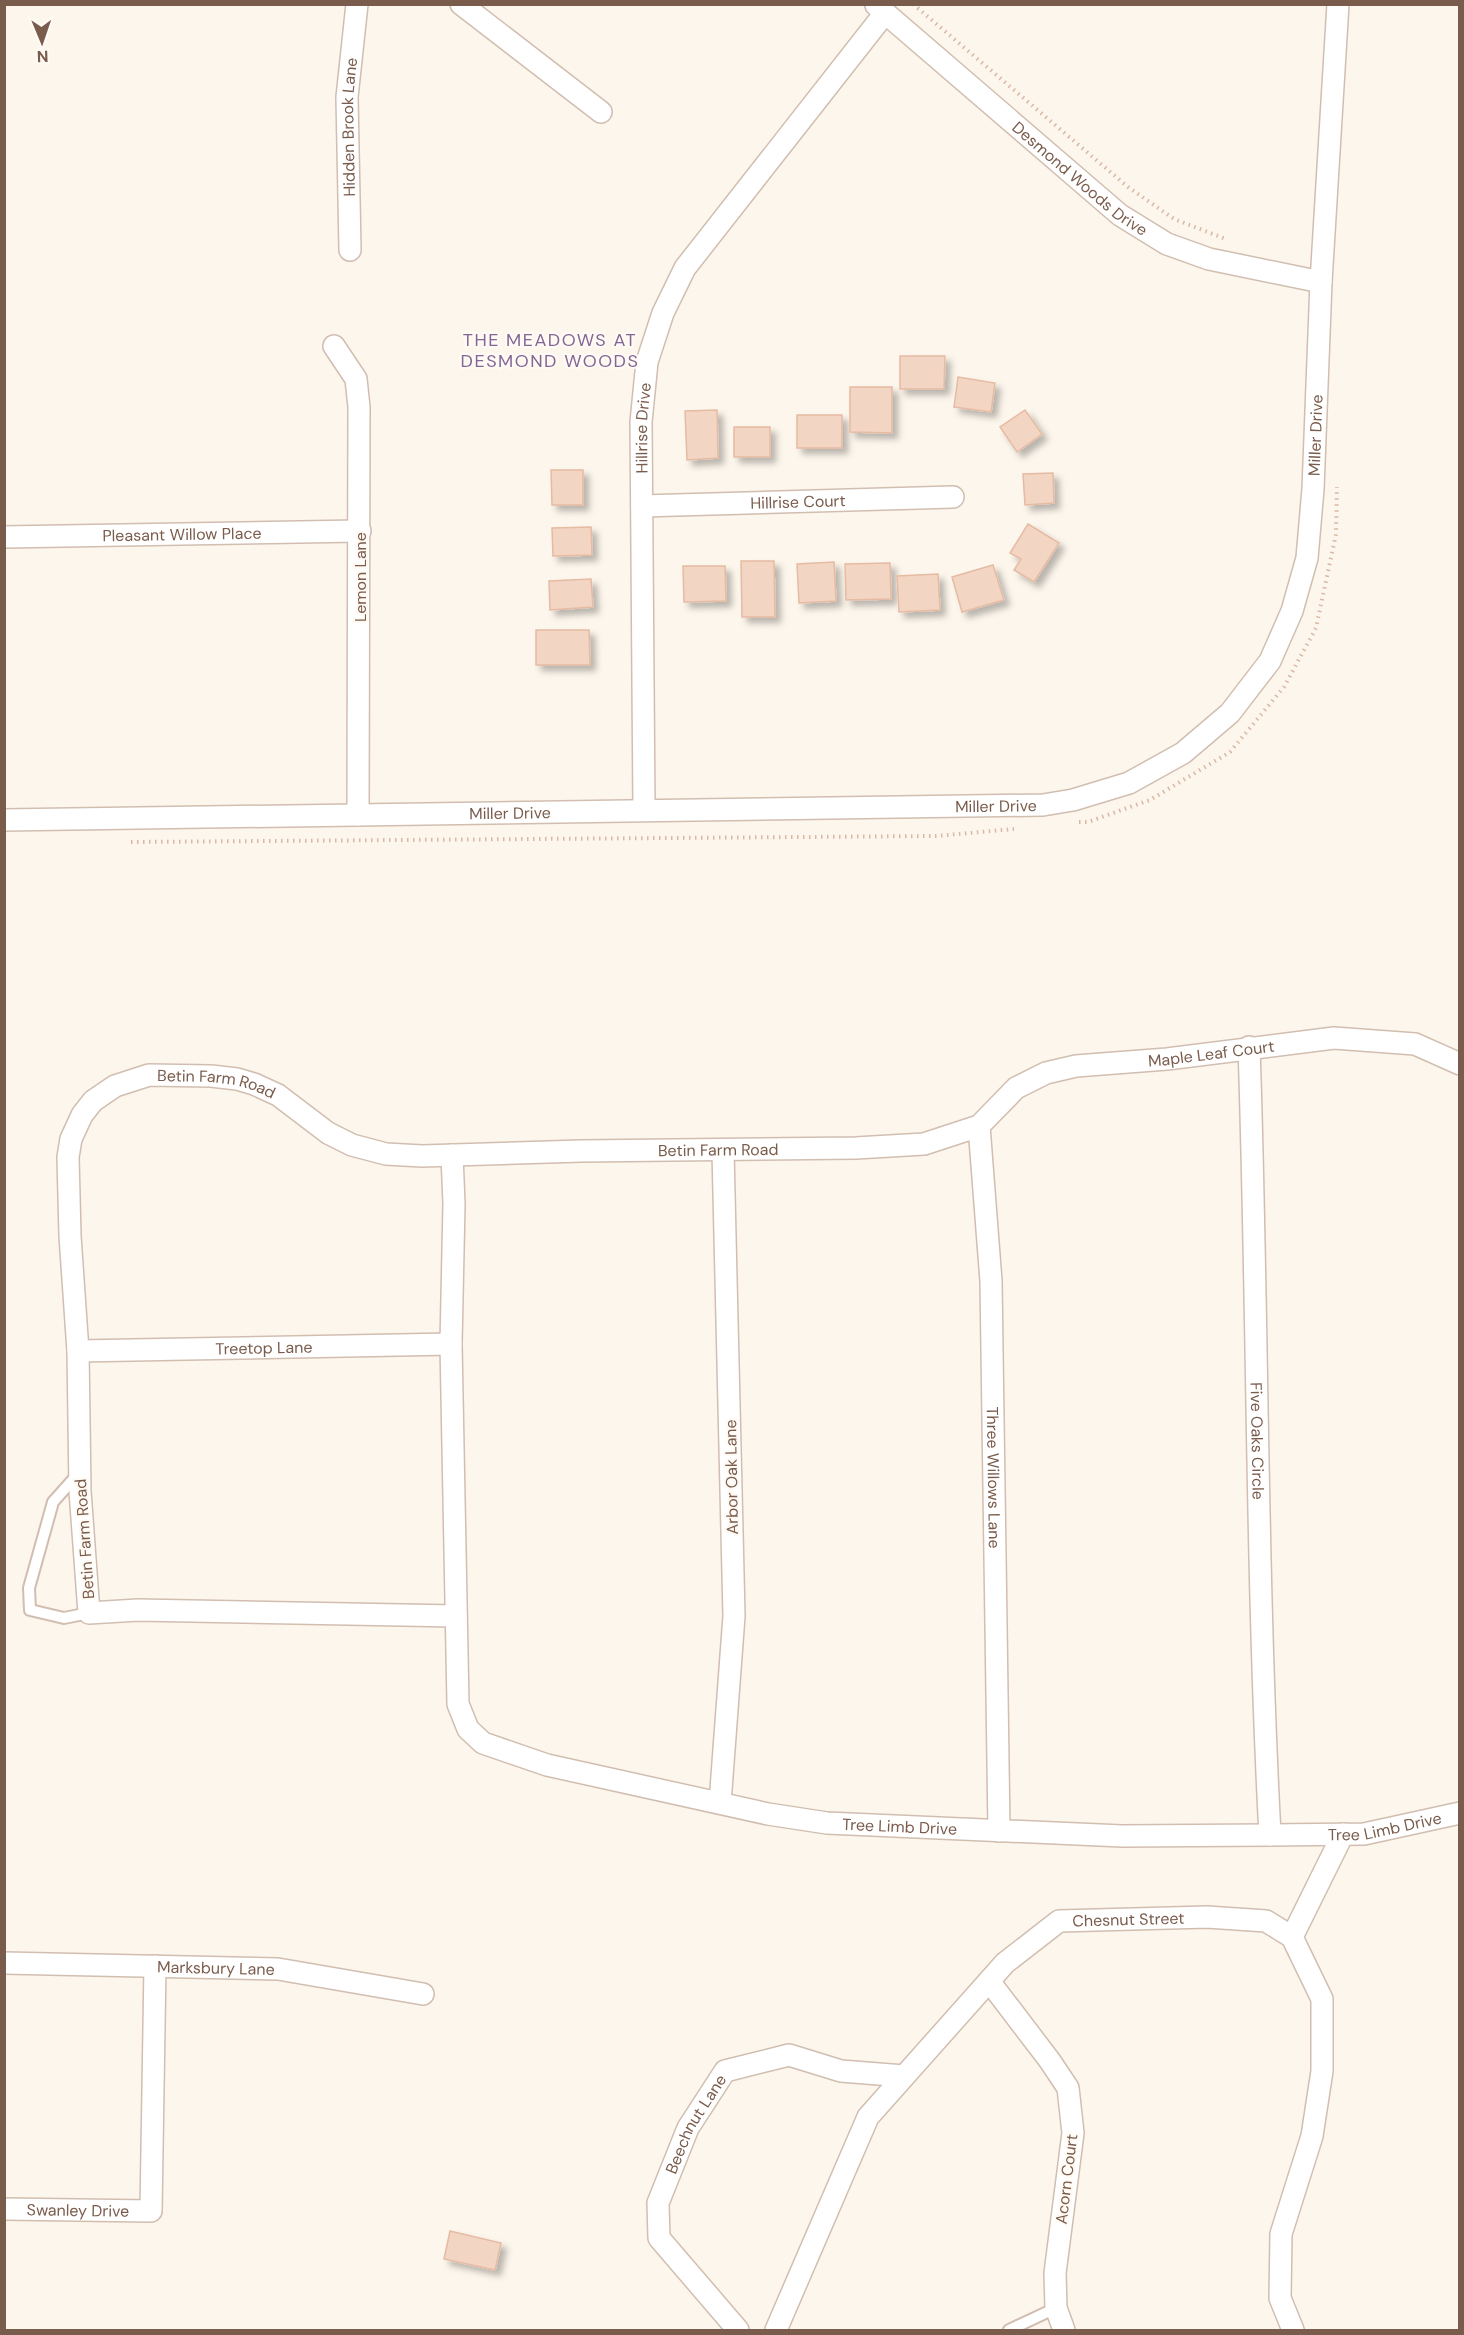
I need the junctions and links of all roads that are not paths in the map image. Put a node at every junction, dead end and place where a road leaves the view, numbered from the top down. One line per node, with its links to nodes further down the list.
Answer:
1 (357, 4): 6 (street, Hidden Brook Lane)
2 (461, 4): 5 (street)
3 (1338, 4): 7 (street, Miller Drive)
4 (880, 9): 7 (street, Desmond Woods Drive); 10 (street, Hillrise Drive)
5 (602, 112)
6 (350, 250)
7 (1321, 282): 13 (street, Miller Drive)
8 (334, 346): 11 (street, Lemon Lane)
9 (953, 496): 10 (street, Hillrise Court)
10 (642, 506): 13 (street, Hillrise Drive)
11 (360, 531): 12 (street, Pleasant Willow Place); 14 (street, Lemon Lane)
12 (4, 537)
13 (644, 810): 14 (street, Miller Drive)
14 (358, 815): 15 (street, Miller Drive)
15 (4, 820)
16 (1250, 1047): 17 (street, Maple Leaf Court); 18 (street, Maple Leaf Court); 30 (street, Five Oaks Circle)
17 (1460, 1064)
18 (979, 1126): 19 (street, Betin Farm Road); 28 (street, Three Willows Lane)
19 (723, 1150): 20 (street, Betin Farm Road); 26 (street, Arbor Oak Lane)
20 (452, 1155): 21 (street); 22 (street, Betin Farm Road)
21 (451, 1344): 22 (street, Treetop Lane); 25 (street)
22 (78, 1351): 23 (street, Betin Farm Road)
23 (80, 1473): 24 (street, Betin Farm Road); 24 (lane)
24 (89, 1613): 25 (street, Betin Farm Road)
25 (456, 1616): 26 (street, Tree Limb Drive)
26 (720, 1803): 28 (street, Tree Limb Drive)
27 (1460, 1813): 29 (street, Tree Limb Drive)
28 (999, 1831): 30 (street, Tree Limb Drive)
29 (1343, 1834): 30 (street, Tree Limb Drive); 31 (street)
30 (1270, 1835)
31 (1292, 1937): 34 (street, Chesnut Street); 43 (street)
32 (4, 1963): 33 (street, Marksbury Lane)
33 (155, 1966): 35 (street, Marksbury Lane); 37 (street, Swanley Drive)
34 (989, 1981): 36 (street, Chesnut Street); 38 (street, Acorn Court)
35 (423, 1994)
36 (904, 2076): 39 (street, Beechnut Lane); 40 (street, Chesnut Street)
37 (4, 2209)
38 (1056, 2308): 41 (lane); 42 (street, Acorn Court)
39 (738, 2331)
40 (776, 2331)
41 (1009, 2331)
42 (1064, 2331)
43 (1293, 2331)

